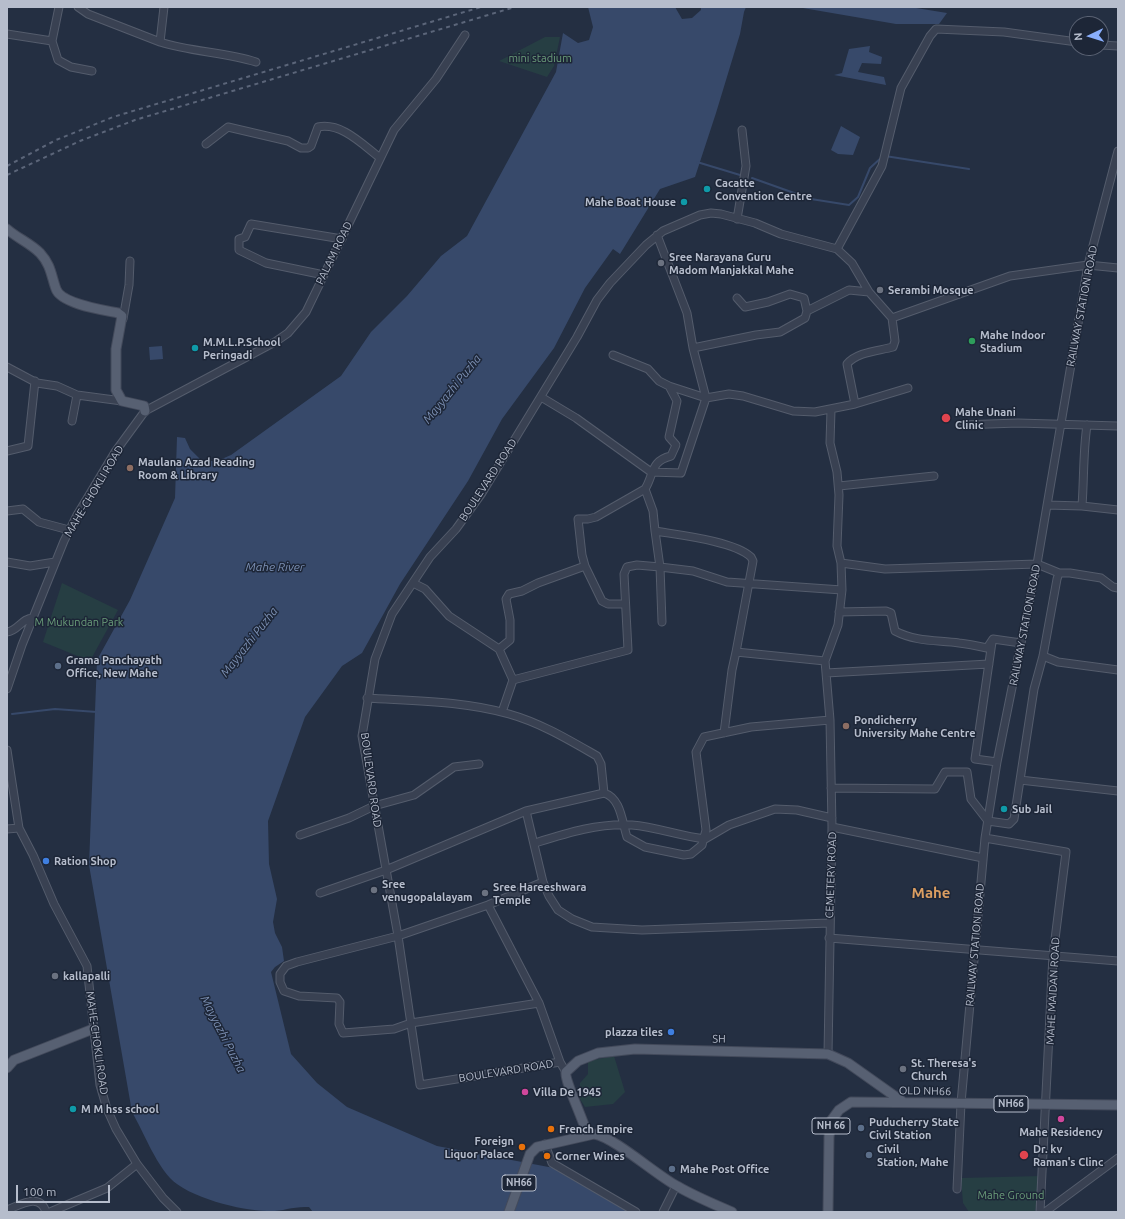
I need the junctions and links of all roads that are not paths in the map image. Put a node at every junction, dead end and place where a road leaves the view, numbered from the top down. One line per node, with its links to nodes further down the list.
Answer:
1 (59, 7): 6 (street)
2 (78, 7): 8 (street)
3 (164, 7): 8 (street)
4 (7, 34): 6 (street)
5 (465, 35): 14 (street, PALAM ROAD)
6 (52, 41): 10 (street)
7 (1069, 41): 19 (street)
8 (160, 42): 9 (street)
9 (256, 62)
10 (92, 71)
11 (742, 130): 15 (street)
12 (206, 144): 14 (street)
13 (1118, 151): 21 (street, RAILWAY STATION ROAD)
14 (379, 157): 18 (street, PALAM ROAD)
15 (737, 219): 17 (street); 19 (street)
16 (7, 229): 28 (main road)
17 (657, 235): 29 (street); 36 (street, BOULEVARD ROAD)
18 (342, 239): 23 (street, PALAM ROAD); 23 (street)
19 (837, 249): 24 (street)
20 (130, 261): 28 (street)
21 (1088, 265): 22 (street); 27 (street); 45 (street, RAILWAY STATION ROAD)
22 (1118, 268)
23 (324, 275): 41 (street, PALAM ROAD)
24 (869, 292): 26 (street); 27 (street)
25 (737, 298): 26 (street)
26 (807, 311): 29 (street)
27 (892, 318): 39 (street)
28 (122, 319): 38 (main road)
29 (693, 348): 37 (street)
30 (612, 355): 33 (street)
31 (7, 367): 32 (street)
32 (35, 382): 35 (street); 47 (street)
33 (669, 386): 37 (street); 48 (street)
34 (908, 388): 39 (street)
35 (76, 395): 38 (street); 42 (street)
36 (541, 397): 48 (street); 65 (street, BOULEVARD ROAD)
37 (706, 398): 40 (street); 48 (street)
38 (122, 401): 41 (main road)
39 (855, 404): 40 (street)
40 (830, 410): 50 (street)
41 (146, 411): 56 (street, MAHE-CHOKLI ROAD)
42 (72, 421)
43 (961, 425): 45 (street)
44 (1087, 425): 45 (street); 46 (street); 53 (street)
45 (1060, 426): 52 (street, RAILWAY STATION ROAD)
46 (1118, 426)
47 (7, 451)
48 (650, 472): 51 (street)
49 (934, 476): 50 (street)
50 (839, 486): 60 (street)
51 (644, 489): 57 (street); 62 (street)
52 (1047, 504): 53 (street); 61 (street, RAILWAY STATION ROAD)
53 (1082, 506): 54 (street)
54 (1118, 510)
55 (7, 511): 56 (street)
56 (70, 530): 59 (street, MAHE-CHOKLI ROAD)
57 (655, 531): 63 (street); 66 (street)
58 (7, 562): 59 (street)
59 (55, 562): 71 (street, MAHE-CHOKLI ROAD)
60 (841, 563): 61 (street); 68 (street)
61 (1037, 564): 64 (street); 75 (street, RAILWAY STATION ROAD)
62 (585, 566): 69 (street); 76 (street)
63 (660, 567): 66 (street); 69 (street); 72 (street)
64 (1059, 573): 67 (street); 78 (street)
65 (413, 583): 76 (street); 85 (street, BOULEVARD ROAD)
66 (748, 585): 68 (street); 77 (street)
67 (1118, 588)
68 (842, 590): 70 (street)
69 (625, 604): 83 (street)
70 (839, 612): 74 (street); 79 (street)
71 (33, 618): 73 (street); 84 (street, MAHE-CHOKLI ROAD)
72 (662, 622)
73 (7, 632)
74 (993, 638): 75 (street); 80 (street)
75 (1021, 643): 90 (street, RAILWAY STATION ROAD)
76 (499, 649): 83 (street)
77 (736, 652): 79 (street); 88 (street)
78 (1043, 656): 81 (street); 92 (street)
79 (825, 660): 82 (street)
80 (989, 664): 82 (street); 90 (street)
81 (1118, 670)
82 (826, 673): 87 (street)
83 (513, 680): 86 (street)
84 (7, 689)
85 (367, 698): 86 (street); 96 (street, BOULEVARD ROAD)
86 (502, 712): 95 (street)
87 (830, 720): 88 (street); 93 (street)
88 (724, 733): 106 (street)
89 (7, 750): 102 (street, MAHE-CHOKLI ROAD)
90 (997, 762): 99 (street, RAILWAY STATION ROAD)
91 (479, 764): 96 (street)
92 (1020, 780): 94 (street); 99 (street)
93 (831, 788): 98 (street); 99 (street)
94 (1118, 790)
95 (604, 793): 97 (street); 100 (street)
96 (374, 806): 104 (street); 109 (street, BOULEVARD ROAD)
97 (526, 811): 107 (street); 109 (street)
98 (832, 818): 101 (street); 106 (street)
99 (988, 821): 105 (street, RAILWAY STATION ROAD)
100 (623, 825): 106 (street); 106 (street); 107 (street)
101 (832, 827): 108 (street, CEMETERY ROAD); 113 (street, CEMETERY ROAD)
102 (19, 828): 103 (street); 121 (street, MAHE-CHOKLI ROAD)
103 (7, 829)
104 (300, 835)
105 (985, 838): 108 (street, RAILWAY STATION ROAD); 117 (street, MAHE MAIDAN ROAD)
106 (705, 839)
107 (535, 843): 110 (street)
108 (983, 858): 116 (street, RAILWAY STATION ROAD)
109 (386, 870): 111 (street); 114 (street, BOULEVARD ROAD)
110 (543, 882): 112 (street); 113 (street)
111 (320, 892)
112 (488, 905): 114 (street); 119 (street)
113 (829, 923): 115 (street, CEMETERY ROAD)
114 (398, 936): 120 (street, BOULEVARD ROAD); 120 (street)
115 (829, 938): 116 (street); 122 (street, CEMETERY ROAD)
116 (975, 948): 117 (street); 127 (street, RAILWAY STATION ROAD)
117 (1053, 955): 118 (street); 128 (street, MAHE MAIDAN ROAD)
118 (1118, 961)
119 (539, 1003): 120 (street); 123 (street)
120 (411, 1023): 123 (street, BOULEVARD ROAD)
121 (94, 1029): 124 (main road); 135 (street, MAHE-CHOKLI ROAD)
122 (828, 1054): 125 (main road, SH); 126 (main road, SH)
123 (560, 1062): 125 (street)
124 (7, 1068)
125 (566, 1072): 130 (main road)
126 (903, 1102): 127 (main road, OLD NH66 / NH66); 146 (main road, OLD NH66 / NH 66)
127 (961, 1104): 128 (main road, OLD NH66 / NH66); 137 (street, RAILWAY STATION ROAD)
128 (1047, 1105): 129 (main road, OLD NH66 / NH66); 147 (street, MAHE MAIDAN ROAD)
129 (1118, 1105)
130 (579, 1109): 131 (main road); 132 (main road)
131 (600, 1134): 132 (main road); 136 (main road)
132 (580, 1136): 133 (main road)
133 (545, 1144): 142 (main road, NH66); 143 (street)
134 (1118, 1158): 148 (street)
135 (137, 1164): 140 (street); 141 (street, MAHE-CHOKLI ROAD)
136 (676, 1186): 144 (street); 145 (main road)
137 (957, 1188)
138 (7, 1210): 139 (street)
139 (46, 1212)
140 (50, 1212)
141 (177, 1212)
142 (509, 1212)
143 (636, 1212)
144 (663, 1212)
145 (732, 1212)
146 (828, 1212)
147 (1040, 1212)
148 (1045, 1212)

